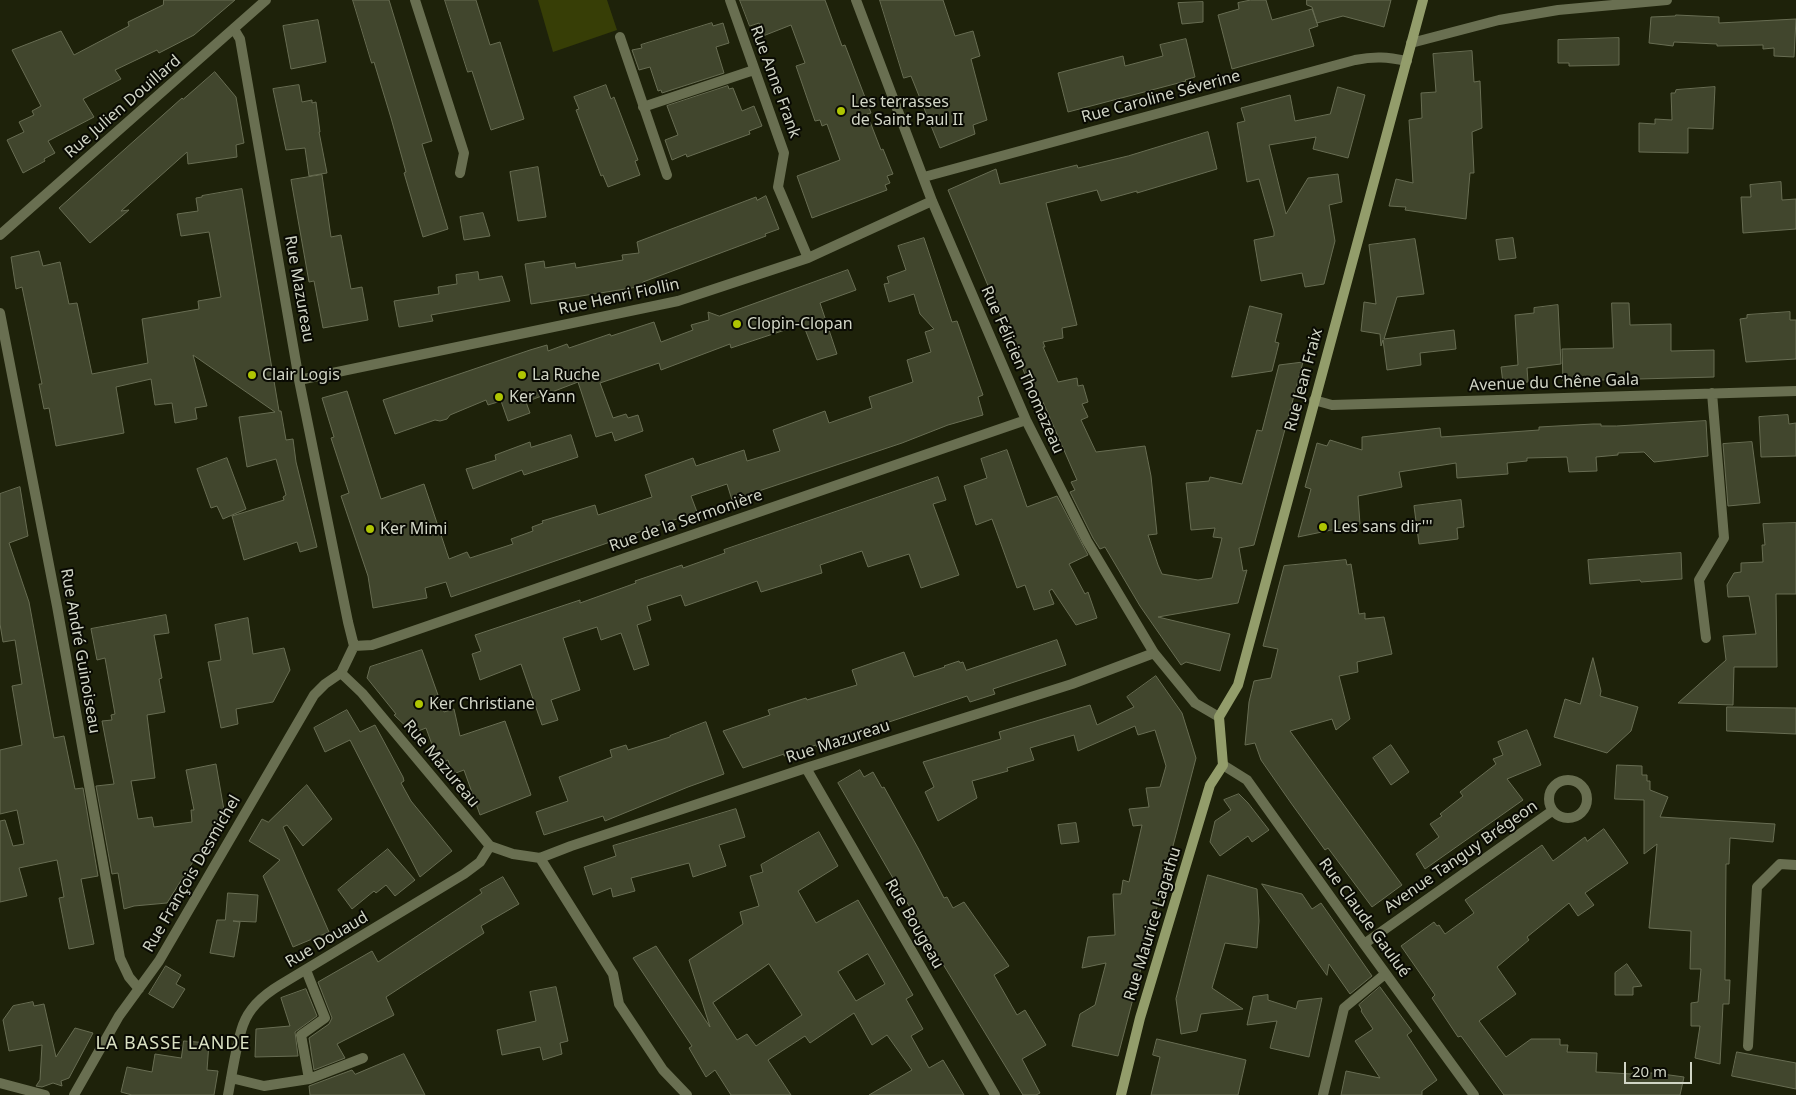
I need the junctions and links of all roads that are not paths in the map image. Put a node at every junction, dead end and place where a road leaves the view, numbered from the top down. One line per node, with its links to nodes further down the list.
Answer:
1 (266, 0): 7 (street, Rue Julien Douillard)
2 (415, 0): 13 (street)
3 (730, 0): 11 (street, Rue Anne Frank)
4 (856, 0): 15 (street, Rue Félicien Thomazeau)
5 (1423, 0): 9 (street, Rue Jean Fraix)
6 (1667, 0): 9 (street)
7 (234, 29): 17 (street, Rue Julien Douillard); 20 (street, Rue Mazureau)
8 (620, 37): 12 (street)
9 (1412, 43): 10 (street, Rue Jean Fraix)
10 (1406, 61): 15 (street, Rue Caroline Séverine); 23 (street, Rue Jean Fraix)
11 (754, 70): 12 (street); 18 (street, Rue Anne Frank)
12 (643, 107): 14 (street)
13 (460, 173)
14 (667, 175)
15 (924, 177): 16 (street, Rue Félicien Thomazeau)
16 (932, 201): 18 (street, Rue Henri Fiollin); 24 (street, Rue Félicien Thomazeau)
17 (0, 235)
18 (808, 258): 20 (street, Rue Henri Fiollin)
19 (0, 313): 39 (street, Rue André Guinoiseau)
20 (299, 380): 26 (street, Rue Mazureau)
21 (1796, 391): 22 (street, Avenue du Chêne Gala)
22 (1712, 393): 23 (street, Avenue du Chêne Gala); 25 (street)
23 (1314, 400): 29 (street, Rue Jean Fraix)
24 (1026, 420): 26 (street, Rue de la Sermonière); 27 (street, Rue Félicien Thomazeau)
25 (1706, 638)
26 (354, 646): 28 (street)
27 (1154, 652): 29 (street, Rue Félicien Thomazeau); 31 (street, Rue Mazureau)
28 (341, 673): 33 (street, Rue Mazureau); 39 (street, Rue François Desmichel)
29 (1219, 717): 30 (street)
30 (1223, 765): 36 (street, Rue Claude Gaulué); 50 (street, Rue Maurice Lagathu)
31 (806, 768): 34 (street, Rue Mazureau); 49 (street, Rue Bougeau)
32 (1552, 811): 36 (street, Avenue Tanguy Brégeon)
33 (490, 846): 34 (street, Rue Mazureau); 37 (street, Rue Douaud)
34 (540, 858): 48 (street)
35 (1796, 865): 40 (street)
36 (1364, 944): 38 (street, Rue Claude Gaulué)
37 (306, 970): 42 (street, Rue Douaud); 43 (street)
38 (1385, 974): 51 (street); 52 (street, Rue Claude Gaulué)
39 (139, 989): 46 (street, Rue François Desmichel)
40 (1748, 1046)
41 (363, 1058): 43 (street)
42 (231, 1078): 43 (street); 47 (street, Rue Douaud)
43 (309, 1079)
44 (0, 1083): 45 (street)
45 (45, 1095)
46 (74, 1095)
47 (228, 1095)
48 (687, 1095)
49 (995, 1095)
50 (1121, 1095)
51 (1323, 1095)
52 (1474, 1095)

